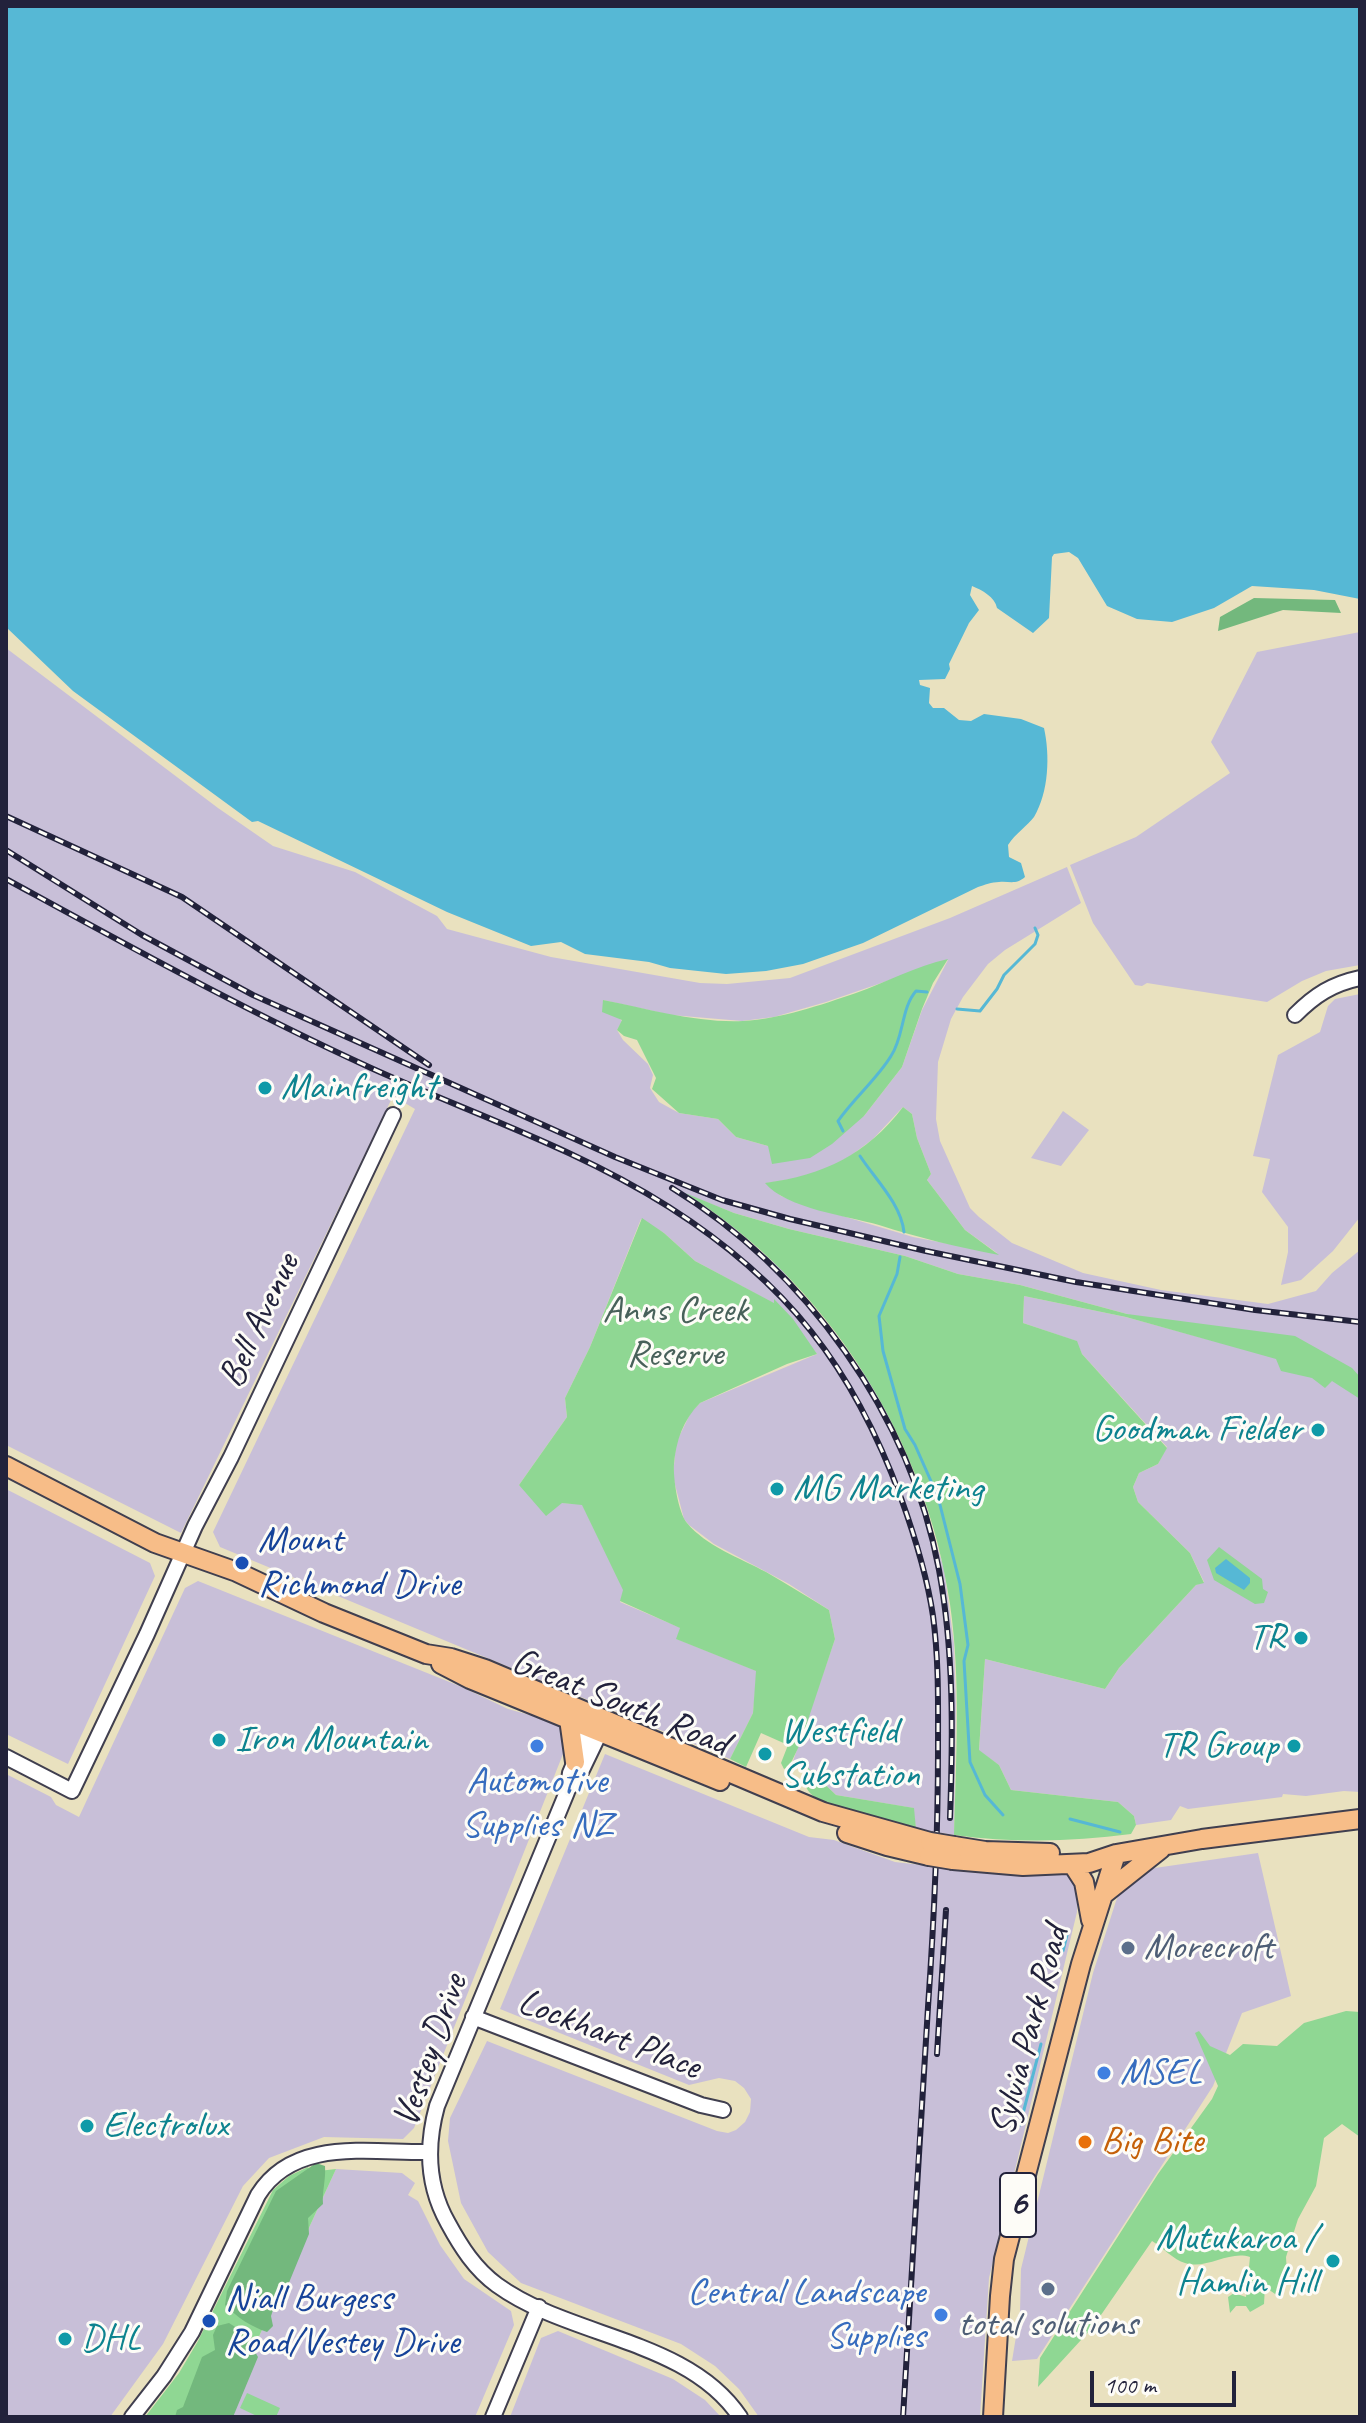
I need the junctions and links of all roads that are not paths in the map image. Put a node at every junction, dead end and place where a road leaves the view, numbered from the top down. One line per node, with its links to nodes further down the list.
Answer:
1 (1360, 978): 2 (street)
2 (1295, 1015)
3 (393, 1115): 5 (street, Bell Avenue)
4 (6, 1466): 5 (main road, Great South Road)
5 (183, 1552): 6 (main road, Great South Road); 9 (street)
6 (426, 1654): 7 (main road, Great South Road); 8 (main road, Great South Road)
7 (569, 1719): 8 (main road, Great South Road); 10 (main road)
8 (597, 1723): 10 (street, Vestey Drive); 11 (street, Vestey Drive); 14 (main road, Great South Road, bridge)
9 (6, 1757)
10 (575, 1762): 11 (street, Vestey Drive)
11 (567, 1792): 19 (street, Vestey Drive)
12 (1360, 1819): 13 (main road, Great South Road)
13 (1164, 1847): 15 (main road, Great South Road); 17 (main road)
14 (954, 1853): 15 (main road, Great South Road); 16 (main road, Great South Road)
15 (1116, 1854): 16 (main road, Great South Road); 17 (main road, Sylvia Park Road / 6)
16 (1073, 1865): 18 (main road)
17 (1102, 1895): 18 (main road, Sylvia Park Road / 6)
18 (1092, 1927): 26 (main road, Sylvia Park Road / 6)
19 (473, 2017): 20 (street, Lockhart Place); 21 (street, Vestey Drive)
20 (723, 2110)
21 (429, 2152): 22 (street, Vestey Drive); 23 (street)
22 (539, 2307): 24 (street); 25 (street, Vestey Drive)
23 (132, 2417)
24 (493, 2417)
25 (740, 2417)
26 (993, 2417)

